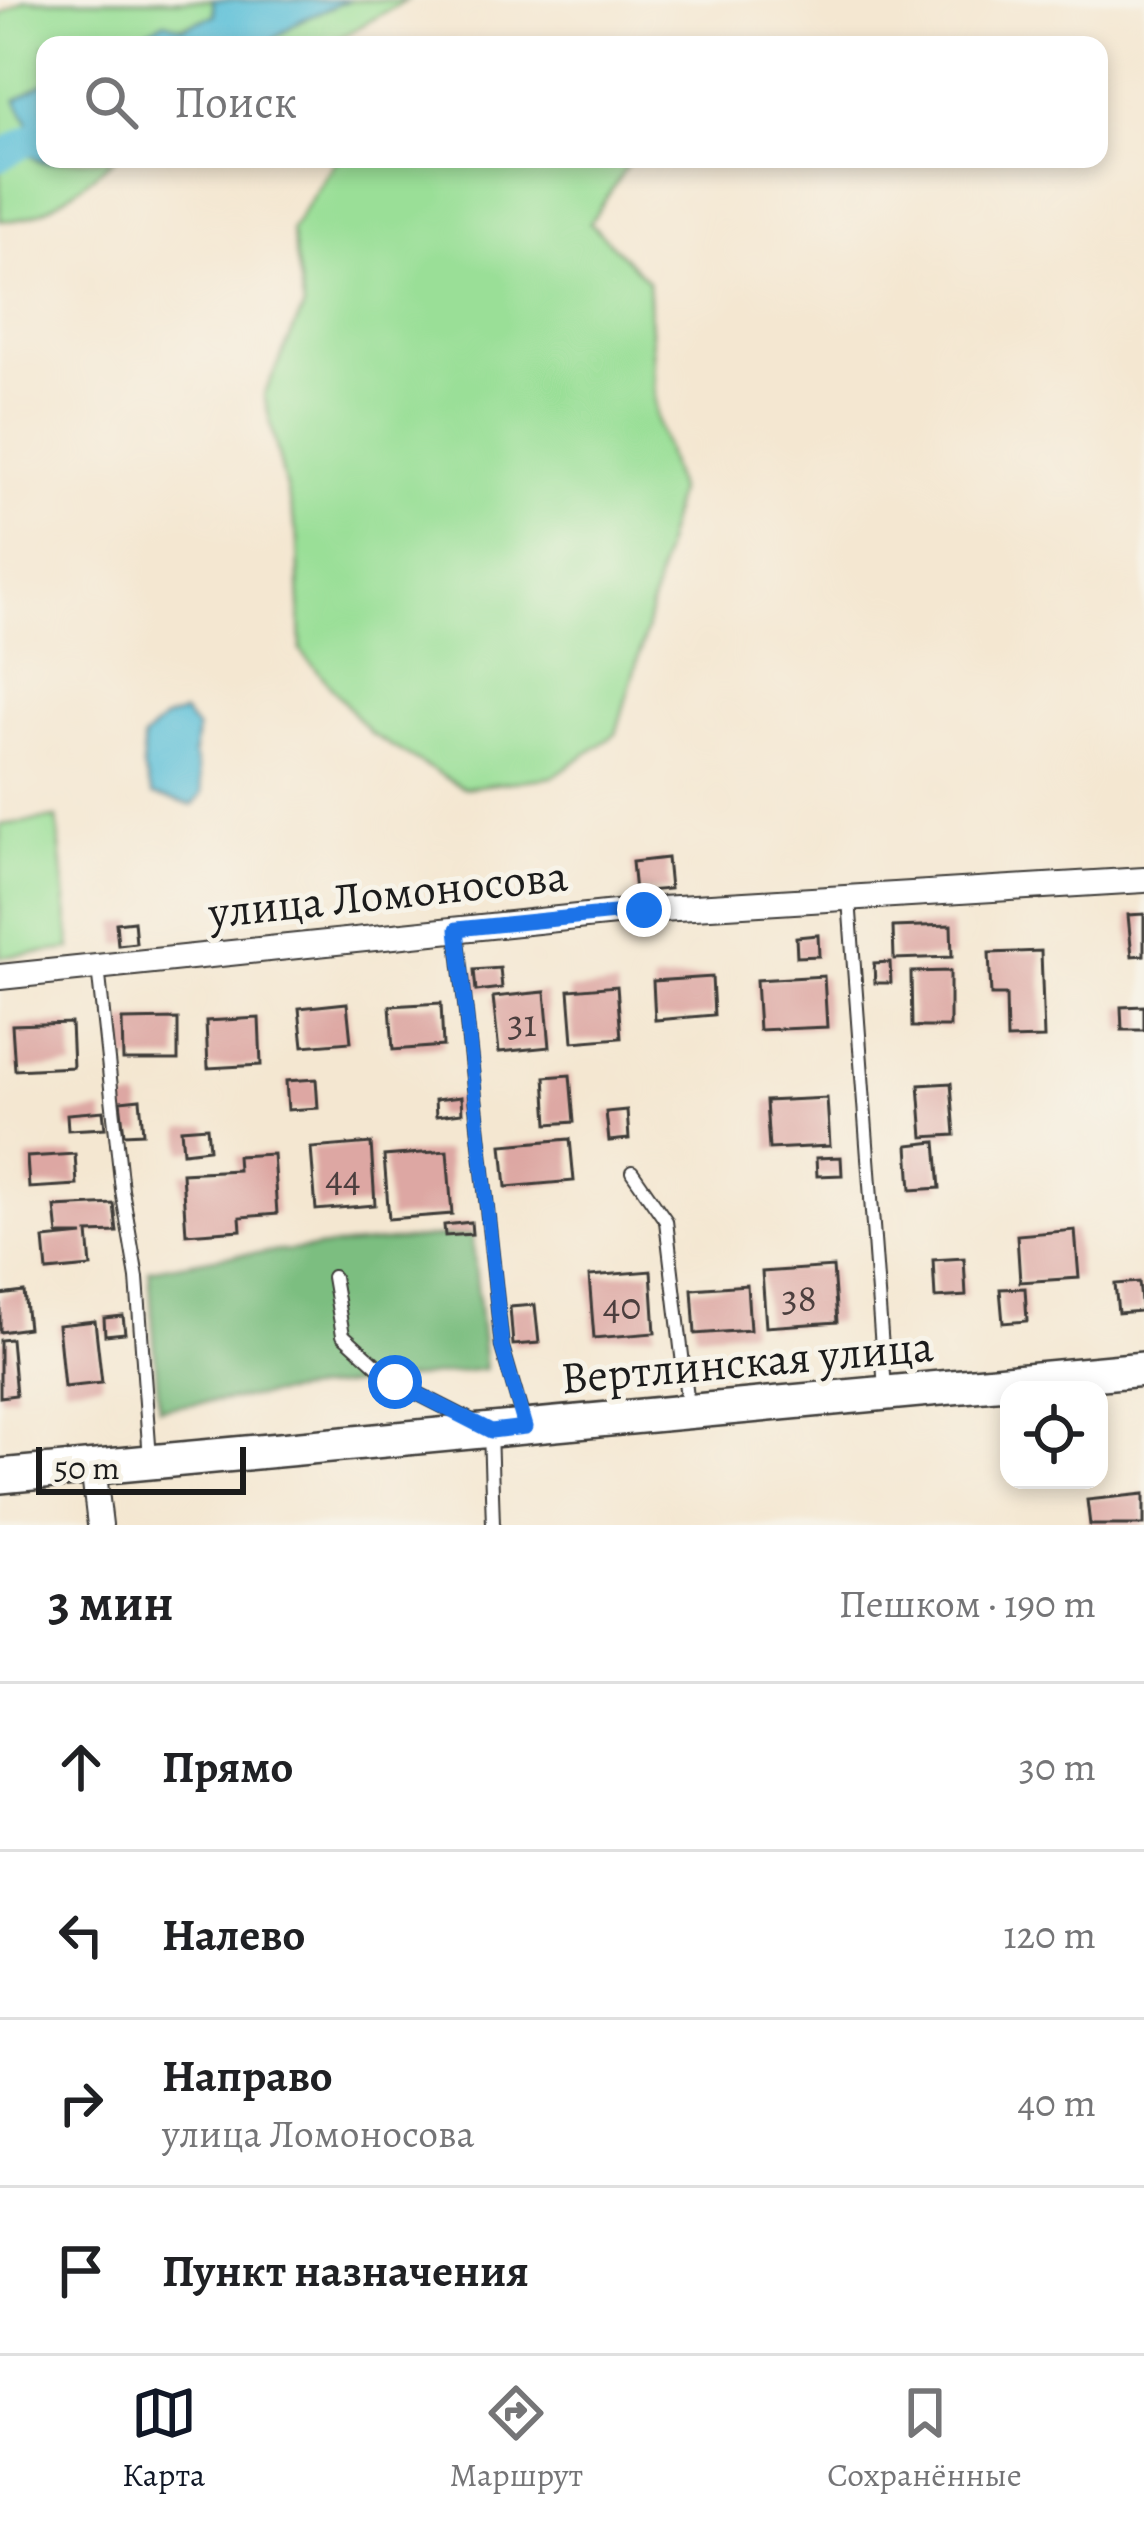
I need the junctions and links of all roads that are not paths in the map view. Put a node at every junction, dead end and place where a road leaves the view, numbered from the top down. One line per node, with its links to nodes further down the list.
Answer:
1 (1144, 880): 2 (street, улица Ломоносова)
2 (849, 899): 3 (street, улица Ломоносова); 9 (lane)
3 (457, 929): 4 (street, улица Ломоносова); 11 (lane)
4 (98, 967): 5 (street, улица Ломоносова); 12 (lane)
5 (0, 977)
6 (632, 1172): 10 (lane)
7 (333, 1277): 11 (lane)
8 (1144, 1369): 9 (main road, Вертлинская улица)
9 (886, 1395): 10 (main road, Вертлинская улица)
10 (689, 1413): 11 (main road, Вертлинская улица)
11 (508, 1429): 12 (main road, Вертлинская улица); 16 (lane)
12 (150, 1460): 13 (main road, Вертлинская улица)
13 (93, 1466): 14 (main road, Вертлинская улица); 15 (street)
14 (0, 1476)
15 (100, 1525)
16 (493, 1525)

